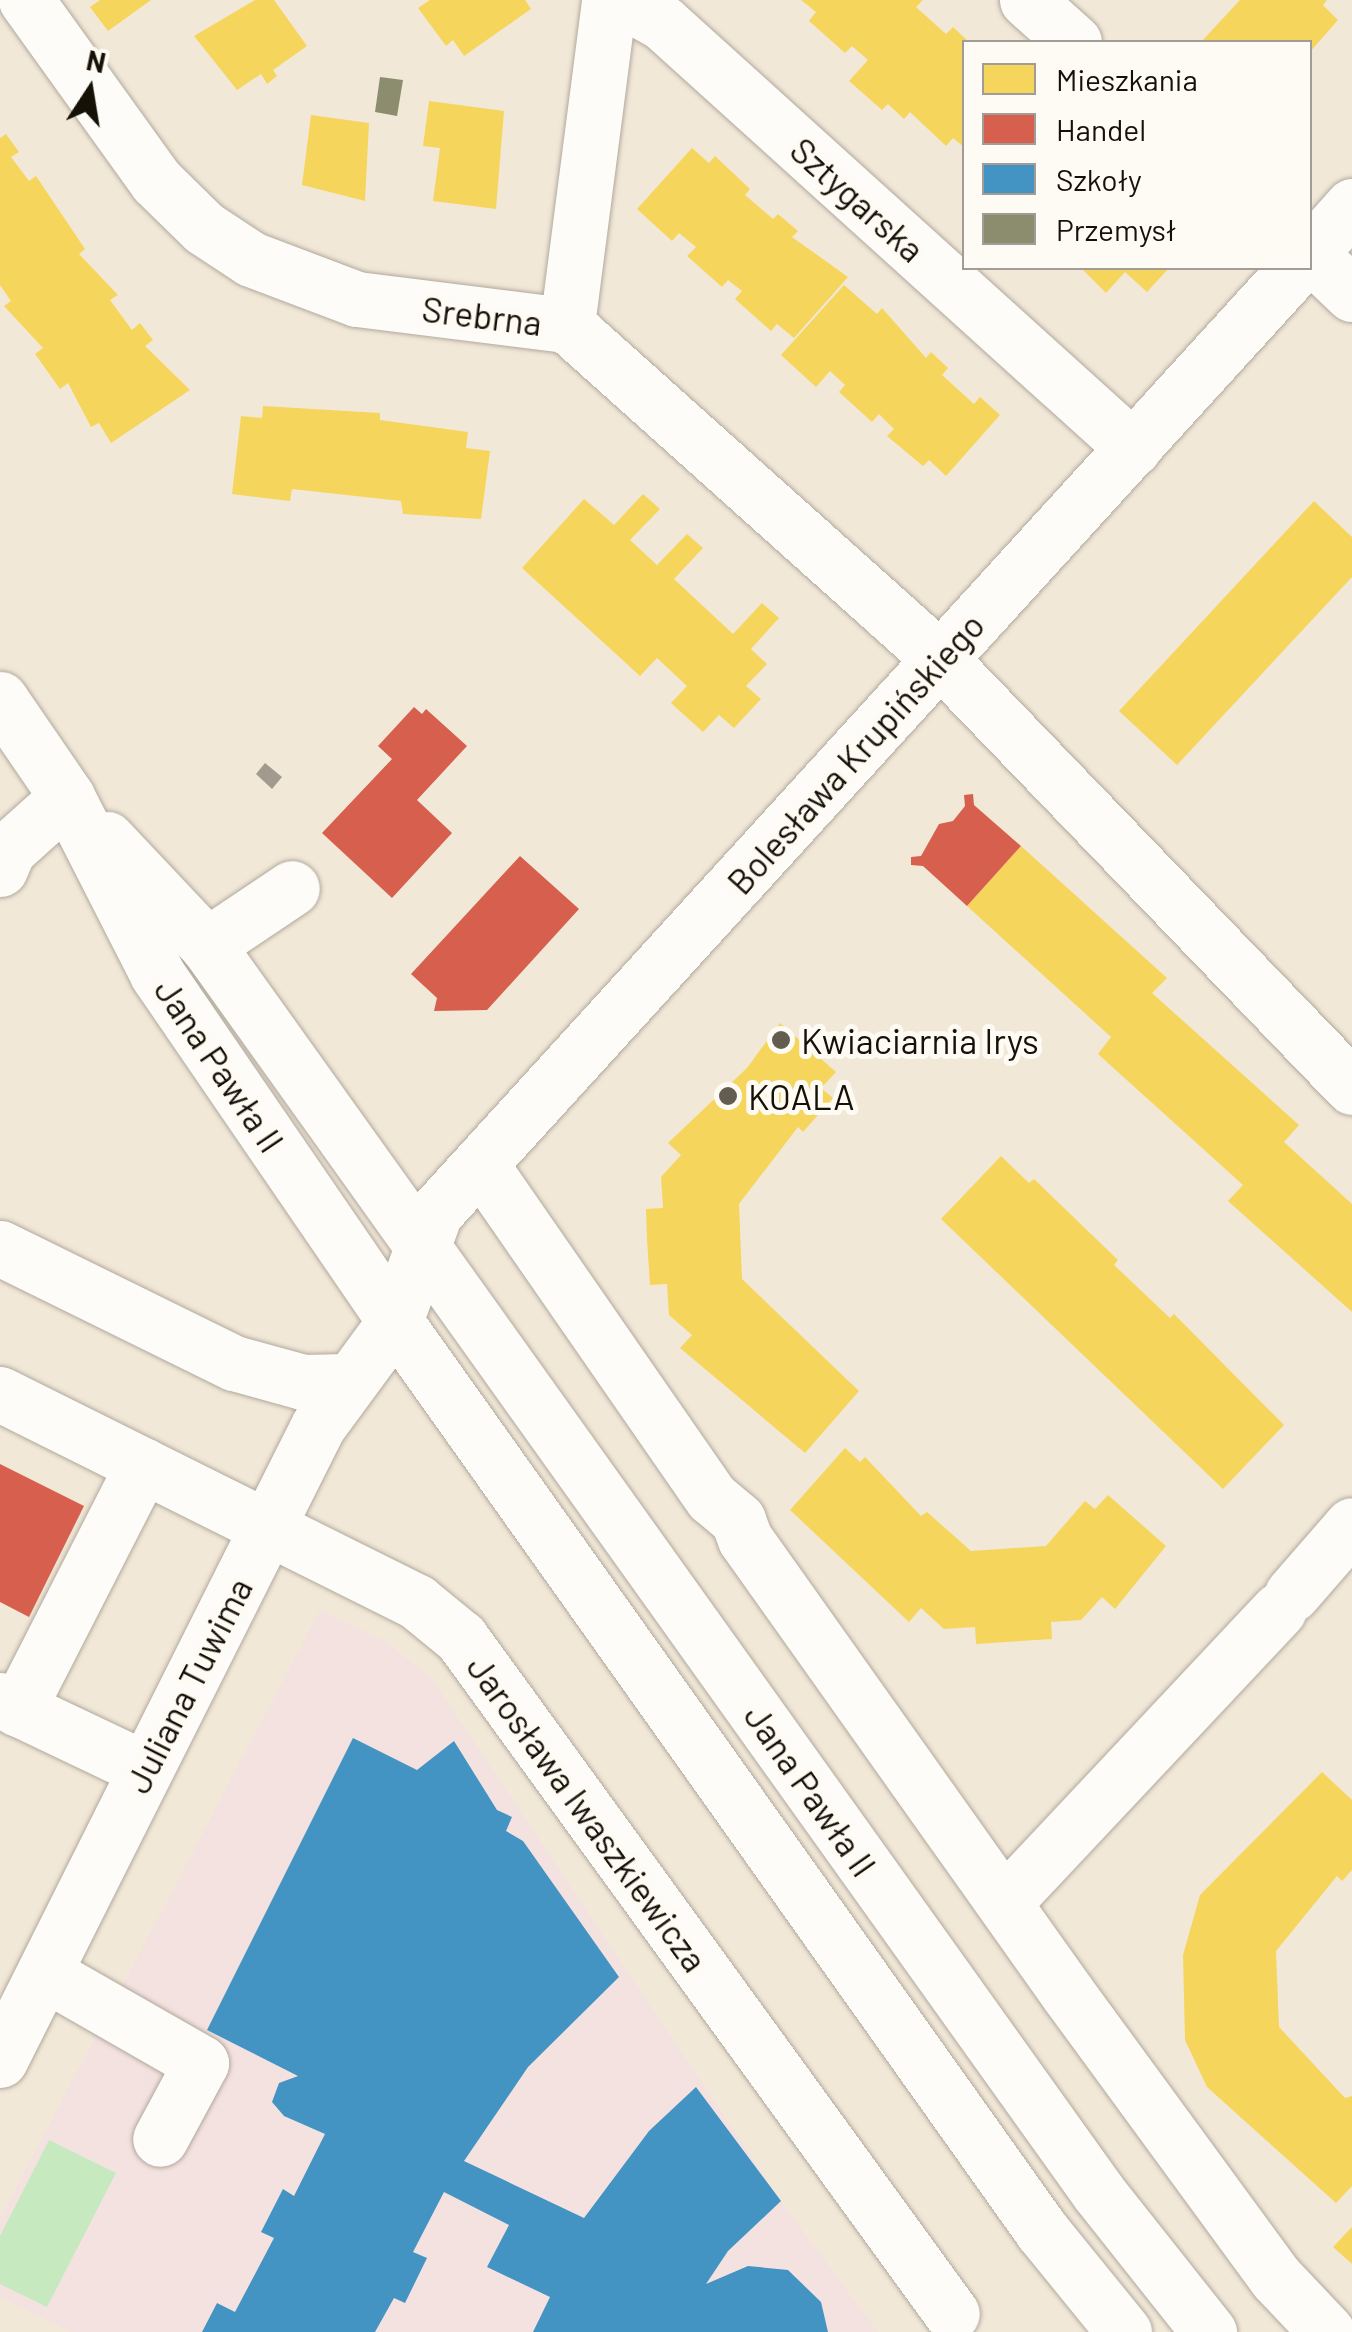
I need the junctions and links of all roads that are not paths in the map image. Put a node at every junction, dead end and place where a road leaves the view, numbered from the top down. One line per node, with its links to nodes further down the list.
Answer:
1 (26, 0): 11 (street, Srebrna)
2 (609, 0): 11 (street)
3 (622, 0): 12 (street, Sztygarska)
4 (1026, 0): 5 (street)
5 (1072, 40)
6 (1352, 206): 7 (street)
7 (1312, 252)
8 (1312, 256): 10 (street)
9 (1294, 270): 12 (street, Bolesława Krupińskiego)
10 (1352, 294)
11 (568, 326): 13 (street, Srebrna)
12 (1133, 448): 13 (street, Bolesława Krupińskiego)
13 (940, 659): 19 (street, Srebrna); 20 (street, Bolesława Krupińskiego)
14 (0, 699): 15 (street, Jana Pawła II)
15 (68, 796): 16 (street); 18 (street, Jana Pawła II); 23 (street, Jana Pawła II)
16 (0, 869)
17 (292, 888): 18 (street)
18 (208, 945): 21 (street, Jana Pawła II)
19 (1352, 1087)
20 (481, 1165): 21 (street, Bolesława Krupińskiego); 38 (street)
21 (420, 1242): 23 (street); 37 (street, Jana Pawła II)
22 (0, 1248): 24 (street)
23 (395, 1321): 24 (street, Juliana Tuwima); 36 (street, Jana Pawła II)
24 (346, 1381): 28 (street, Juliana Tuwima)
25 (0, 1394): 26 (street, Jarosława Iwaszkiewicza)
26 (143, 1465): 28 (street, Jarosława Iwaszkiewicza); 29 (street)
27 (1352, 1525): 31 (street)
28 (268, 1527): 30 (street, Juliana Tuwima); 35 (street, Jarosława Iwaszkiewicza)
29 (9, 1704): 30 (street)
30 (145, 1769): 32 (street, Juliana Tuwima)
31 (1013, 1893)
32 (44, 1974): 33 (street, Juliana Tuwima); 34 (street)
33 (0, 2060)
34 (160, 2139)
35 (952, 2314)
36 (1124, 2332)
37 (1210, 2332)
38 (1327, 2332)

